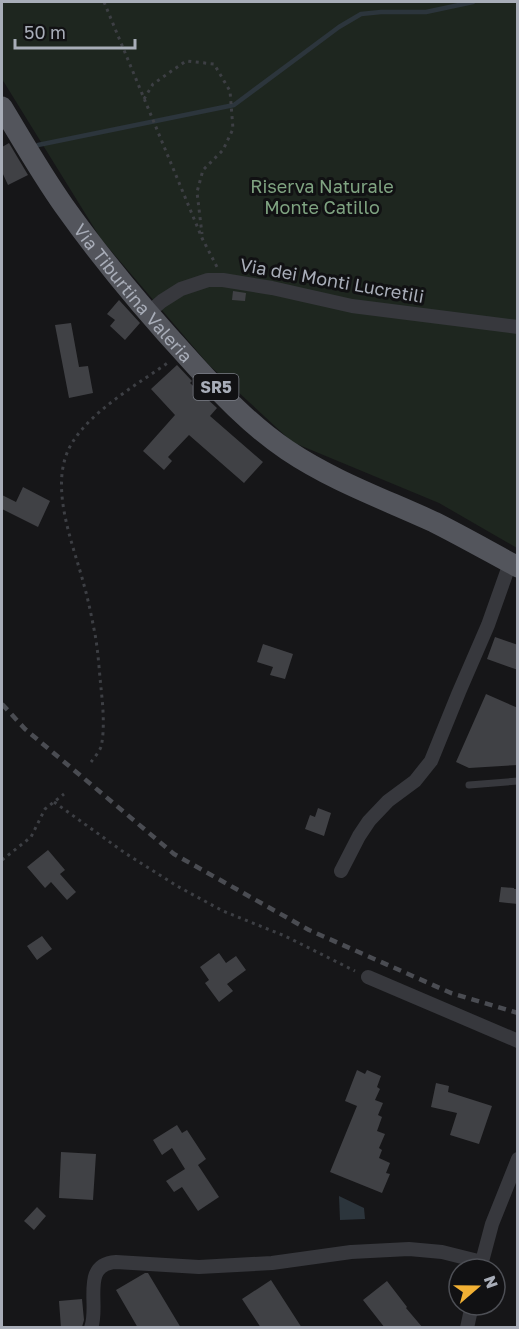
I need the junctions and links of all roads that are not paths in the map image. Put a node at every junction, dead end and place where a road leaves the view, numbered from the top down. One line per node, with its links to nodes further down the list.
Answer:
1 (2, 106): 2 (main road, Via Tiburtina Valeria / SR5)
2 (148, 313): 3 (street, Via dei Monti Lucretili); 4 (main road, Via Tiburtina Valeria / SR5)
3 (518, 327)
4 (514, 565): 7 (street)
5 (518, 781): 6 (lane)
6 (469, 785)
7 (341, 872)
8 (368, 977): 9 (street)
9 (518, 1041)
10 (518, 1159): 12 (street)
11 (456, 1257): 13 (street)
12 (483, 1257)
13 (91, 1328)

